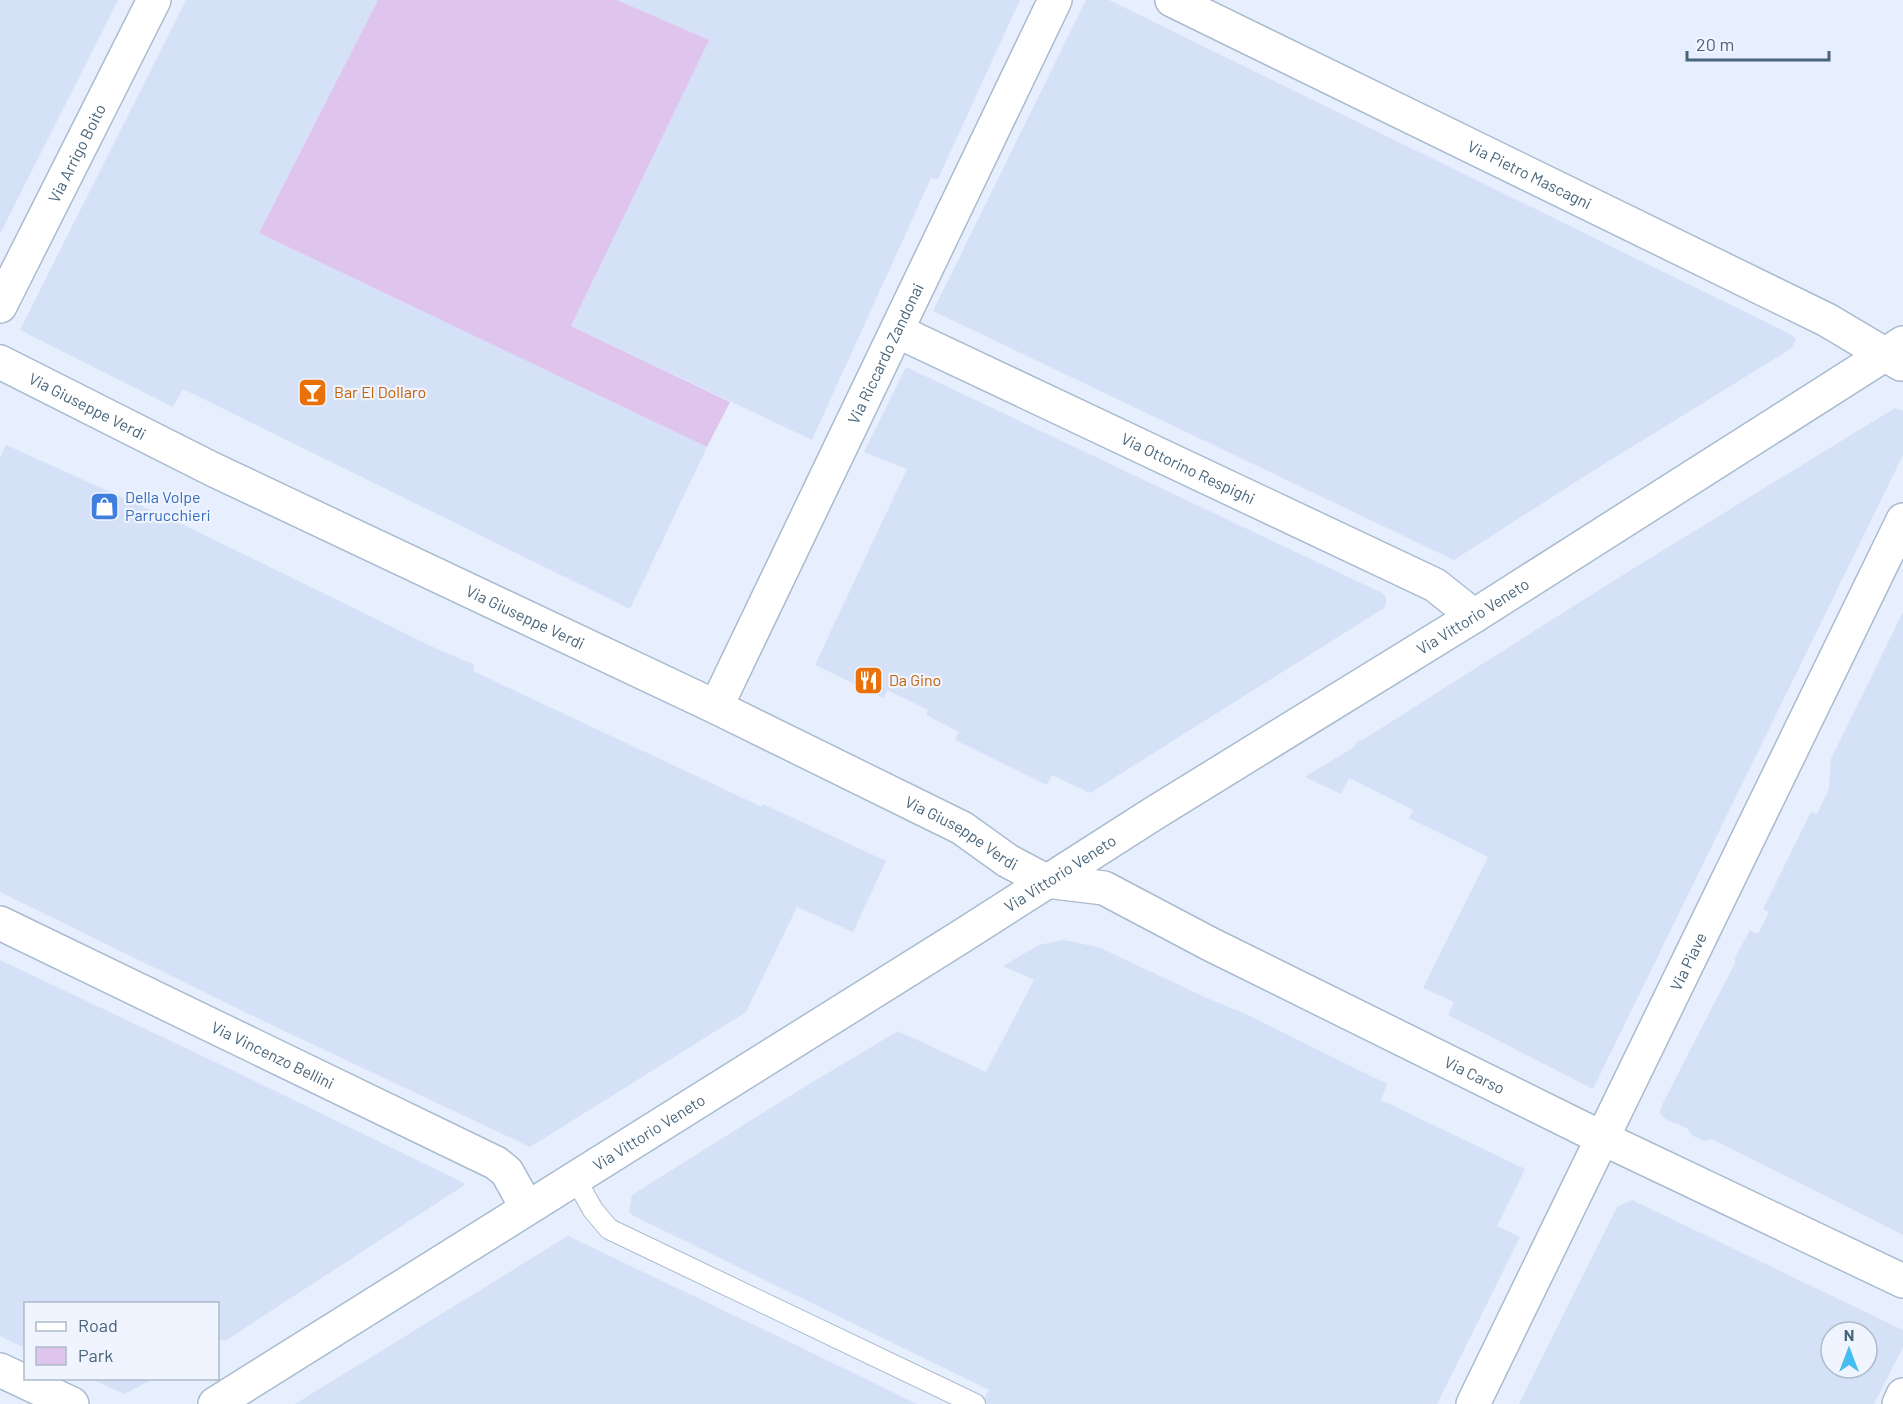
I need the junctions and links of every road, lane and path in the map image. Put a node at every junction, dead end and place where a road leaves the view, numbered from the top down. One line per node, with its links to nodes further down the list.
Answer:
1 (154, 0): 4 (street, Via Arrigo Boito)
2 (1055, 0): 5 (street, Via Riccardo Zandonai)
3 (1172, 0): 6 (street, Via Pietro Mascagni)
4 (0, 306)
5 (897, 331): 9 (street, Via Ottorino Respighi); 10 (street, Via Riccardo Zandonai)
6 (1896, 354): 9 (street, Via Vittorio Veneto)
7 (0, 362): 10 (street, Via Giuseppe Verdi)
8 (1903, 520): 13 (street, Via Piave)
9 (1474, 616): 11 (street, Via Vittorio Veneto)
10 (716, 707): 11 (street, Via Giuseppe Verdi)
11 (1046, 881): 13 (street, Via Carso); 14 (street, Via Vittorio Veneto)
12 (0, 923): 15 (street, Via Vincenzo Bellini)
13 (1602, 1138): 16 (street, Via Carso); 22 (street, Via Piave)
14 (575, 1178): 15 (street, Via Vittorio Veneto); 21 (lane)
15 (527, 1208): 20 (street, Via Vittorio Veneto)
16 (1903, 1281)
17 (0, 1370): 19 (street)
18 (1903, 1395): 23 (street)
19 (72, 1404)
20 (215, 1404)
21 (975, 1404)
22 (1473, 1404)
23 (1899, 1404)

